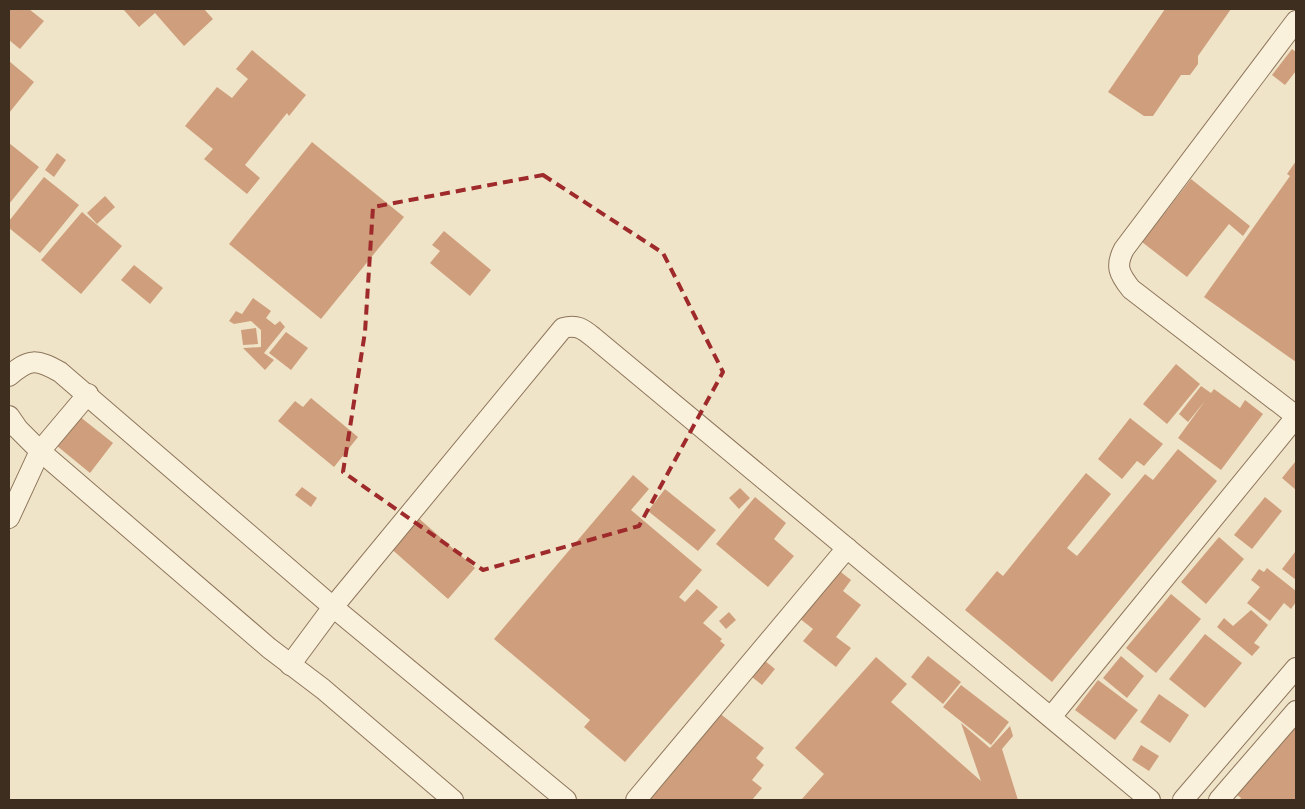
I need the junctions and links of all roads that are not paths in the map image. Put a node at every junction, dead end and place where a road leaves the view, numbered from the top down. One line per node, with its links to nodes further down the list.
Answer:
1 (1296, 20): 5 (street)
2 (9, 376): 3 (street)
3 (88, 394): 6 (street); 9 (street)
4 (9, 416): 6 (street)
5 (1296, 416): 13 (street)
6 (40, 451): 7 (street); 10 (street)
7 (9, 518)
8 (847, 548): 9 (street); 13 (street); 16 (street)
9 (333, 607): 10 (street); 15 (street)
10 (290, 665): 14 (street)
11 (1296, 668): 18 (street)
12 (1296, 711): 19 (street)
13 (1051, 717): 17 (street)
14 (453, 800)
15 (566, 800)
16 (636, 800)
17 (1150, 800)
18 (1183, 800)
19 (1219, 800)

